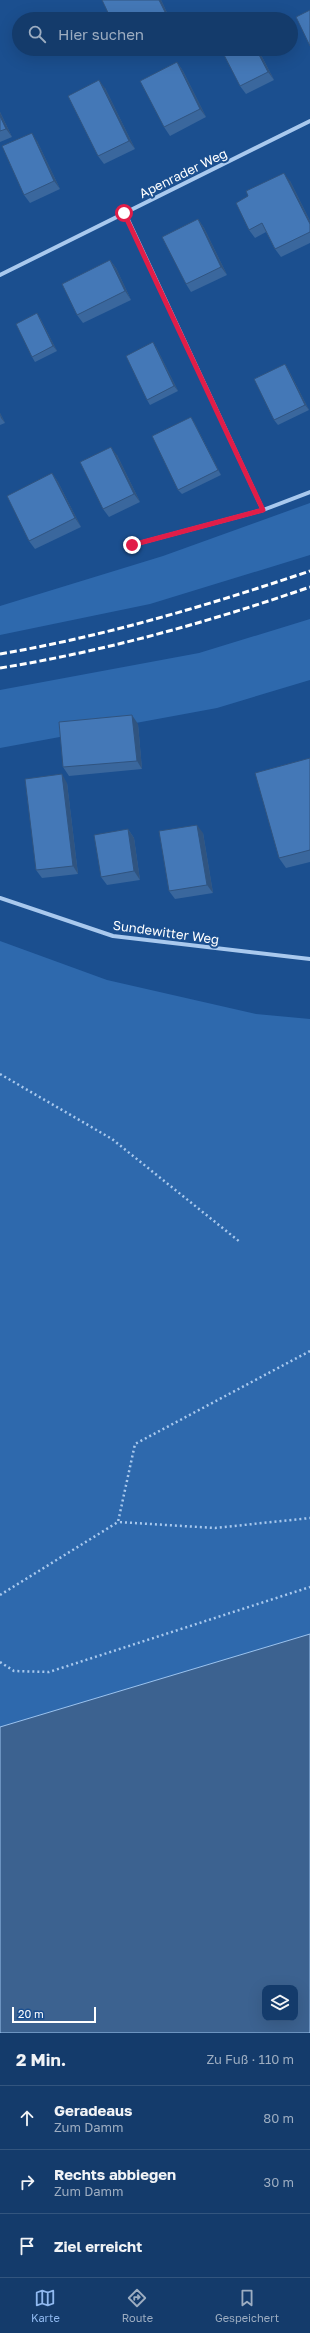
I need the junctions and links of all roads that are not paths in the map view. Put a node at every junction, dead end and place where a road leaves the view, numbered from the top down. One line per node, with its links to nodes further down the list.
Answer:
1 (310, 121): 2 (street, Apenrader Weg)
2 (124, 213): 3 (street, Apenrader Weg); 5 (street)
3 (0, 275)
4 (310, 492): 5 (street)
5 (263, 510): 6 (street)
6 (132, 545)
7 (0, 898): 8 (street, Sundewitter Weg)
8 (310, 959)

